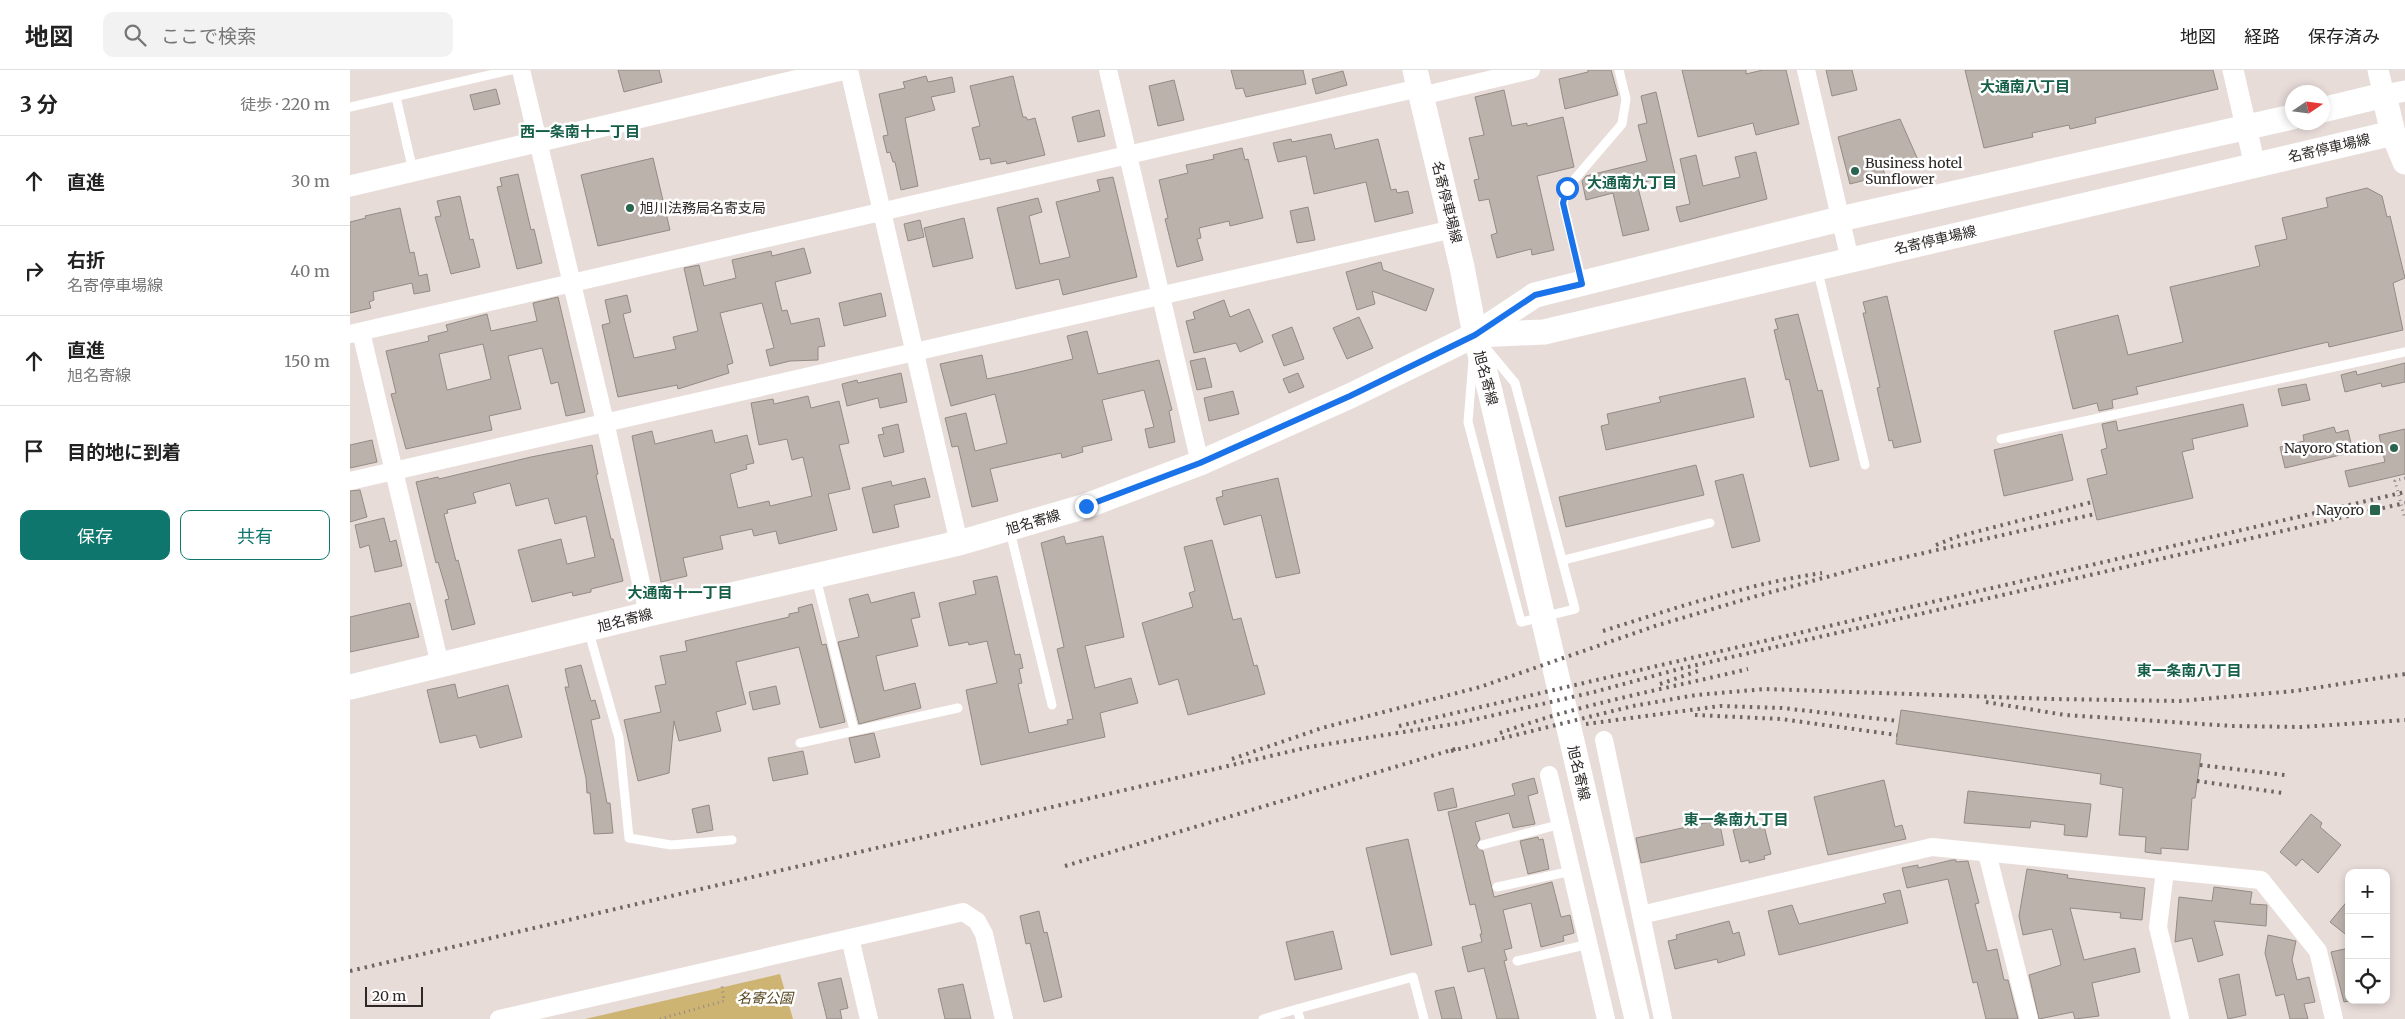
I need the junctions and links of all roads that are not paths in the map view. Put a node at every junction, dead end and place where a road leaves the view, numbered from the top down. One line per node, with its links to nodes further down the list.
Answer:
1 (511, 70): 13 (lane)
2 (521, 70): 19 (street)
3 (841, 70): 19 (street)
4 (849, 70): 25 (street)
5 (1108, 70): 20 (street)
6 (1531, 70): 11 (street)
7 (1619, 70): 31 (lane)
8 (1806, 70): 26 (street)
9 (2233, 70): 17 (street)
10 (2378, 70): 12 (street)
11 (1419, 85): 20 (street); 27 (main road, 名寄停車場線)
12 (2395, 93): 15 (main road); 18 (main road)
13 (396, 97): 14 (lane); 23 (lane)
14 (350, 107)
15 (2330, 108)
16 (2285, 119): 17 (main road)
17 (2247, 128): 22 (street); 26 (main road)
18 (2401, 135): 21 (main road); 22 (main road, 名寄停車場線)
19 (537, 142): 23 (street); 30 (street)
20 (1128, 156): 25 (street); 32 (street)
21 (2405, 162)
22 (2255, 166): 28 (main road, 名寄停車場線)
23 (413, 171): 24 (street)
24 (350, 186)
25 (883, 213): 30 (street); 35 (street)
26 (1840, 219): 28 (street); 31 (main road)
27 (1453, 229): 32 (street); 34 (main road, 名寄停車場線)
28 (1850, 260): 29 (main road, 名寄停車場線)
29 (1817, 268): 34 (main road, 名寄停車場線); 40 (lane)
30 (570, 284): 33 (street); 37 (street)
31 (1582, 284): 34 (main road)
32 (1160, 295): 35 (street); 39 (street)
33 (356, 333): 41 (street)
34 (1475, 335): 39 (main road, 旭名寄線); 46 (lane); 46 (lane); 77 (main road, 旭名寄線)
35 (916, 350): 37 (street); 45 (street)
36 (2405, 352): 38 (lane)
37 (605, 422): 41 (street); 48 (street)
38 (2001, 440)
39 (1200, 463): 44 (main road, 旭名寄線)
40 (1865, 465)
41 (394, 470): 42 (street); 50 (street)
42 (350, 481)
43 (1710, 524): 46 (lane)
44 (1009, 528): 45 (main road, 旭名寄線); 52 (lane)
45 (959, 543): 47 (main road, 旭名寄線)
46 (1564, 560)
47 (815, 576): 48 (main road, 旭名寄線); 54 (lane)
48 (648, 614): 49 (main road, 旭名寄線)
49 (588, 629): 50 (main road, 旭名寄線); 59 (lane)
50 (440, 665): 51 (main road, 旭名寄線)
51 (350, 688)
52 (1052, 706)
53 (958, 708): 54 (lane)
54 (854, 730): 56 (lane)
55 (1604, 740): 65 (street)
56 (800, 743)
57 (1549, 775): 58 (street)
58 (1561, 824): 60 (lane); 62 (street)
59 (732, 840)
60 (1482, 845)
61 (1987, 853): 63 (street); 65 (street); 79 (street)
62 (1572, 871): 64 (lane); 67 (street)
63 (2165, 871): 80 (street); 81 (street)
64 (1497, 887)
65 (1641, 915): 78 (street)
66 (850, 938): 70 (street); 71 (street); 72 (street)
67 (1589, 944): 68 (lane); 76 (street)
68 (1517, 961)
69 (1297, 1009): 73 (lane); 74 (lane); 75 (lane)
70 (499, 1019)
71 (869, 1019)
72 (1004, 1019)
73 (1263, 1019)
74 (1300, 1019)
75 (1424, 1019)
76 (1606, 1019)
77 (1637, 1019)
78 (1663, 1019)
79 (2028, 1019)
80 (2180, 1019)
81 (2334, 1019)

